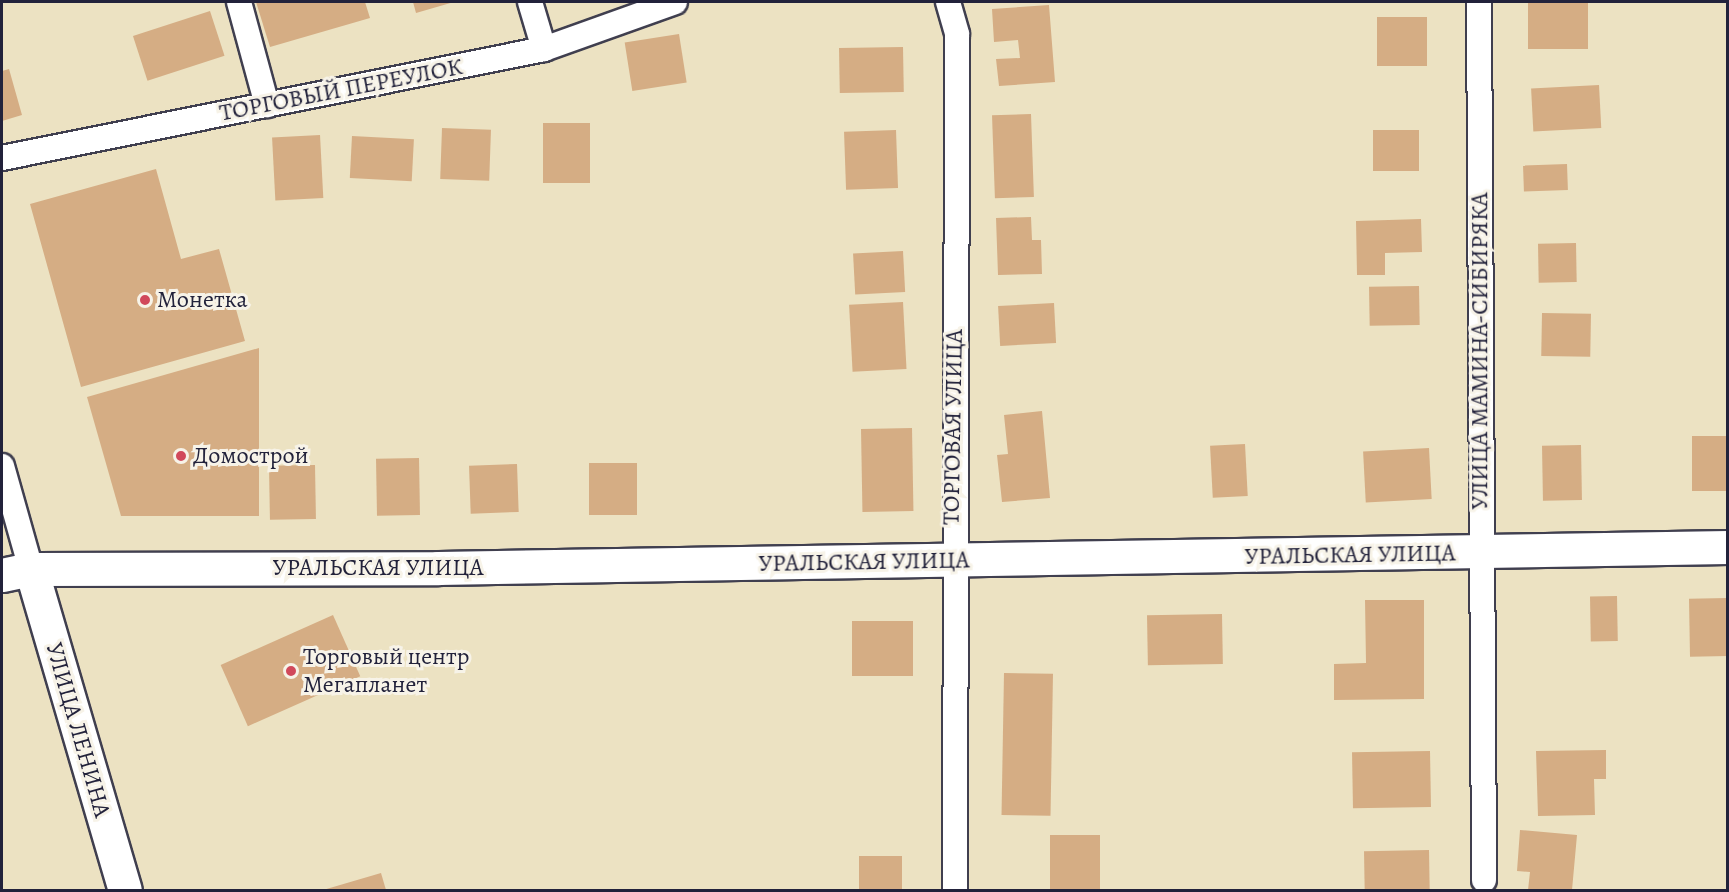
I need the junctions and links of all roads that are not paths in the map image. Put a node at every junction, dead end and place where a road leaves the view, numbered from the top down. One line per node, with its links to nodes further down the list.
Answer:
1 (239, 2): 7 (street)
2 (530, 2): 6 (street)
3 (675, 2): 6 (street, ТОРГОВЫЙ ПЕРЕУЛОК)
4 (948, 2): 12 (street, ТОРГОВАЯ УЛИЦА)
5 (1479, 2): 11 (street, УЛИЦА МАМИНА-СИБИРЯКА)
6 (544, 49): 7 (street, ТОРГОВЫЙ ПЕРЕУЛОК)
7 (267, 105): 8 (street, ТОРГОВЫЙ ПЕРЕУЛОК)
8 (2, 159)
9 (2, 466): 13 (street)
10 (1728, 547): 11 (main road, УРАЛЬСКАЯ УЛИЦА)
11 (1480, 553): 12 (main road, УРАЛЬСКАЯ УЛИЦА); 14 (street, УЛИЦА МАМИНА-СИБИРЯКА)
12 (952, 561): 13 (main road, УРАЛЬСКАЯ УЛИЦА); 16 (street, ТОРГОВАЯ УЛИЦА)
13 (16, 572): 15 (main road, УЛИЦА ЛЕНИНА)
14 (1484, 880)
15 (125, 891)
16 (955, 891)

